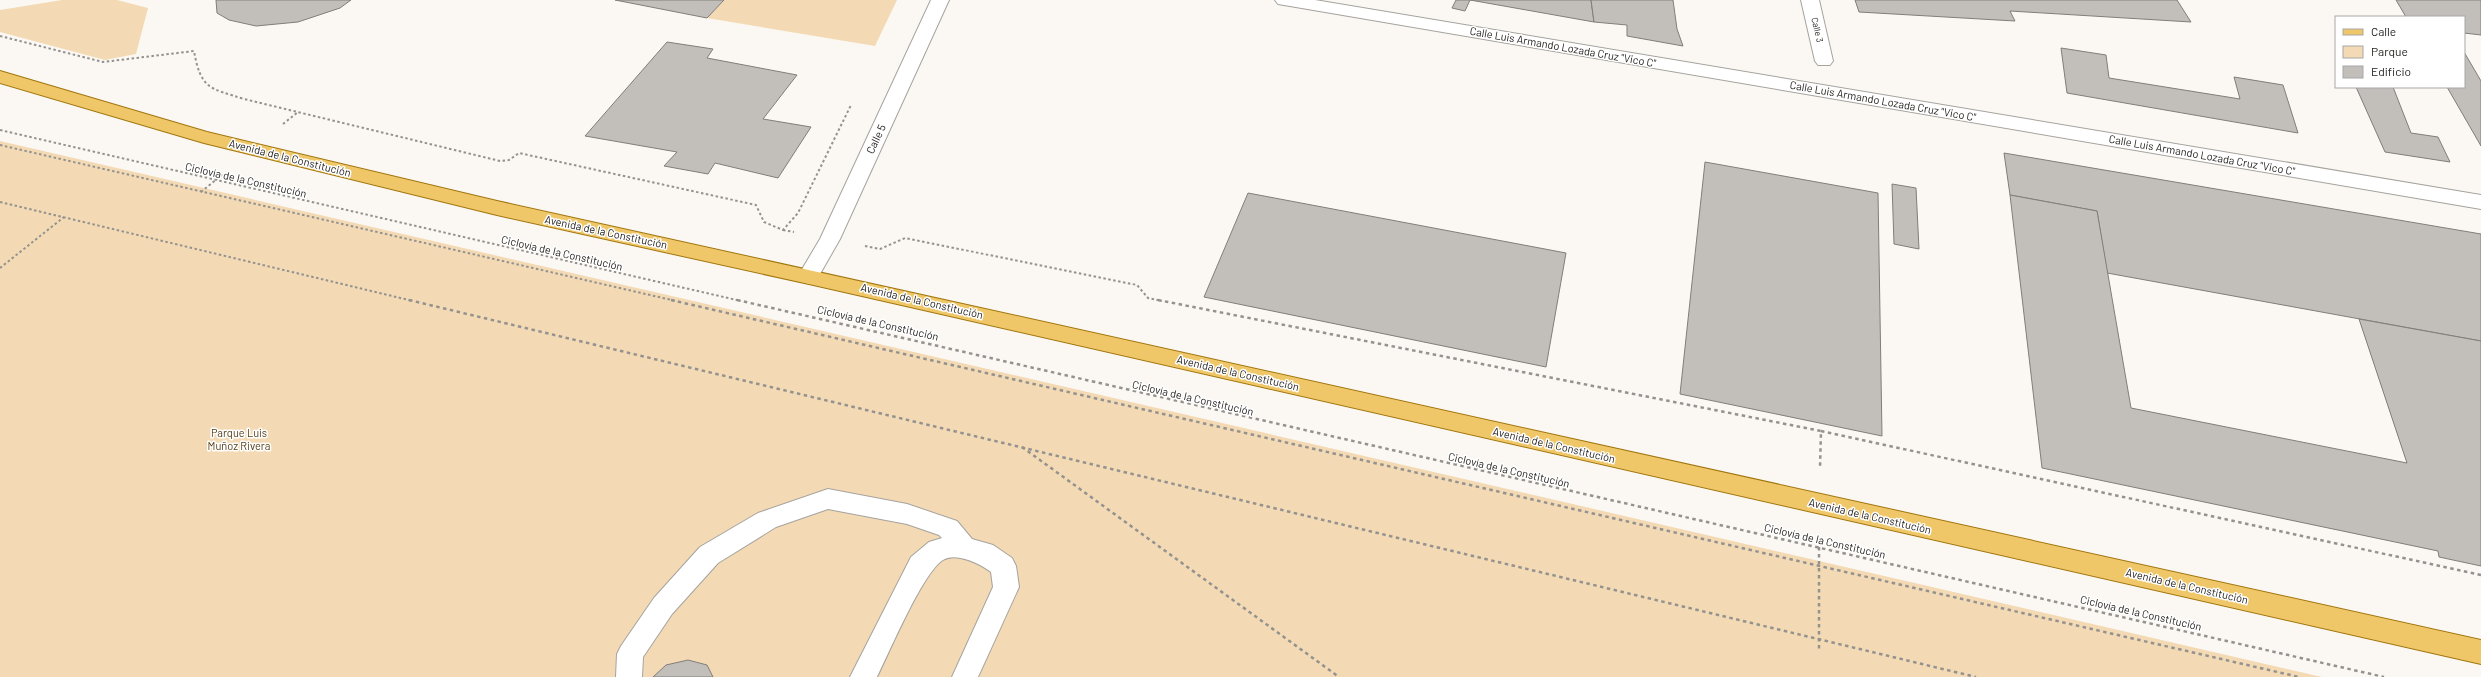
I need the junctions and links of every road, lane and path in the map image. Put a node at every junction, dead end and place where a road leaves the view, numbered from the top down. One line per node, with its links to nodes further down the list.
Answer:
1 (940, 0): 14 (street, Calle 5)
2 (1284, 0): 11 (street, Calle Luis Armando Lozada Cruz "Vico C")
3 (1810, 0): 5 (street, Calle 3)
4 (0, 36): 13 (path)
5 (1824, 61)
6 (0, 77): 16 (main road, Avenida de la Constitución)
7 (854, 99): 13 (path)
8 (0, 130): 21 (path, Ciclovía de la Constitución)
9 (0, 145): 22 (path)
10 (0, 202): 12 (path)
11 (2481, 202)
12 (65, 217): 15 (path); 18 (path)
13 (782, 230): 14 (path)
14 (830, 240): 16 (street, Calle 5); 17 (path)
15 (0, 268)
16 (809, 276): 19 (main road, Avenida de la Constitución)
17 (1821, 431): 19 (path); 23 (path)
18 (1020, 446): 24 (path); 30 (path)
19 (1820, 504): 21 (path); 26 (main road, Avenida de la Constitución)
20 (964, 548): 27 (street); 28 (street); 29 (street)
21 (1819, 548): 22 (path); 33 (path, Ciclovía de la Constitución)
22 (1820, 566): 24 (path); 32 (path)
23 (2481, 575)
24 (1820, 639): 25 (path); 31 (path)
25 (1819, 652)
26 (2481, 652)
27 (629, 677)
28 (863, 677)
29 (965, 677)
30 (1339, 677)
31 (1976, 677)
32 (2299, 677)
33 (2384, 677)

